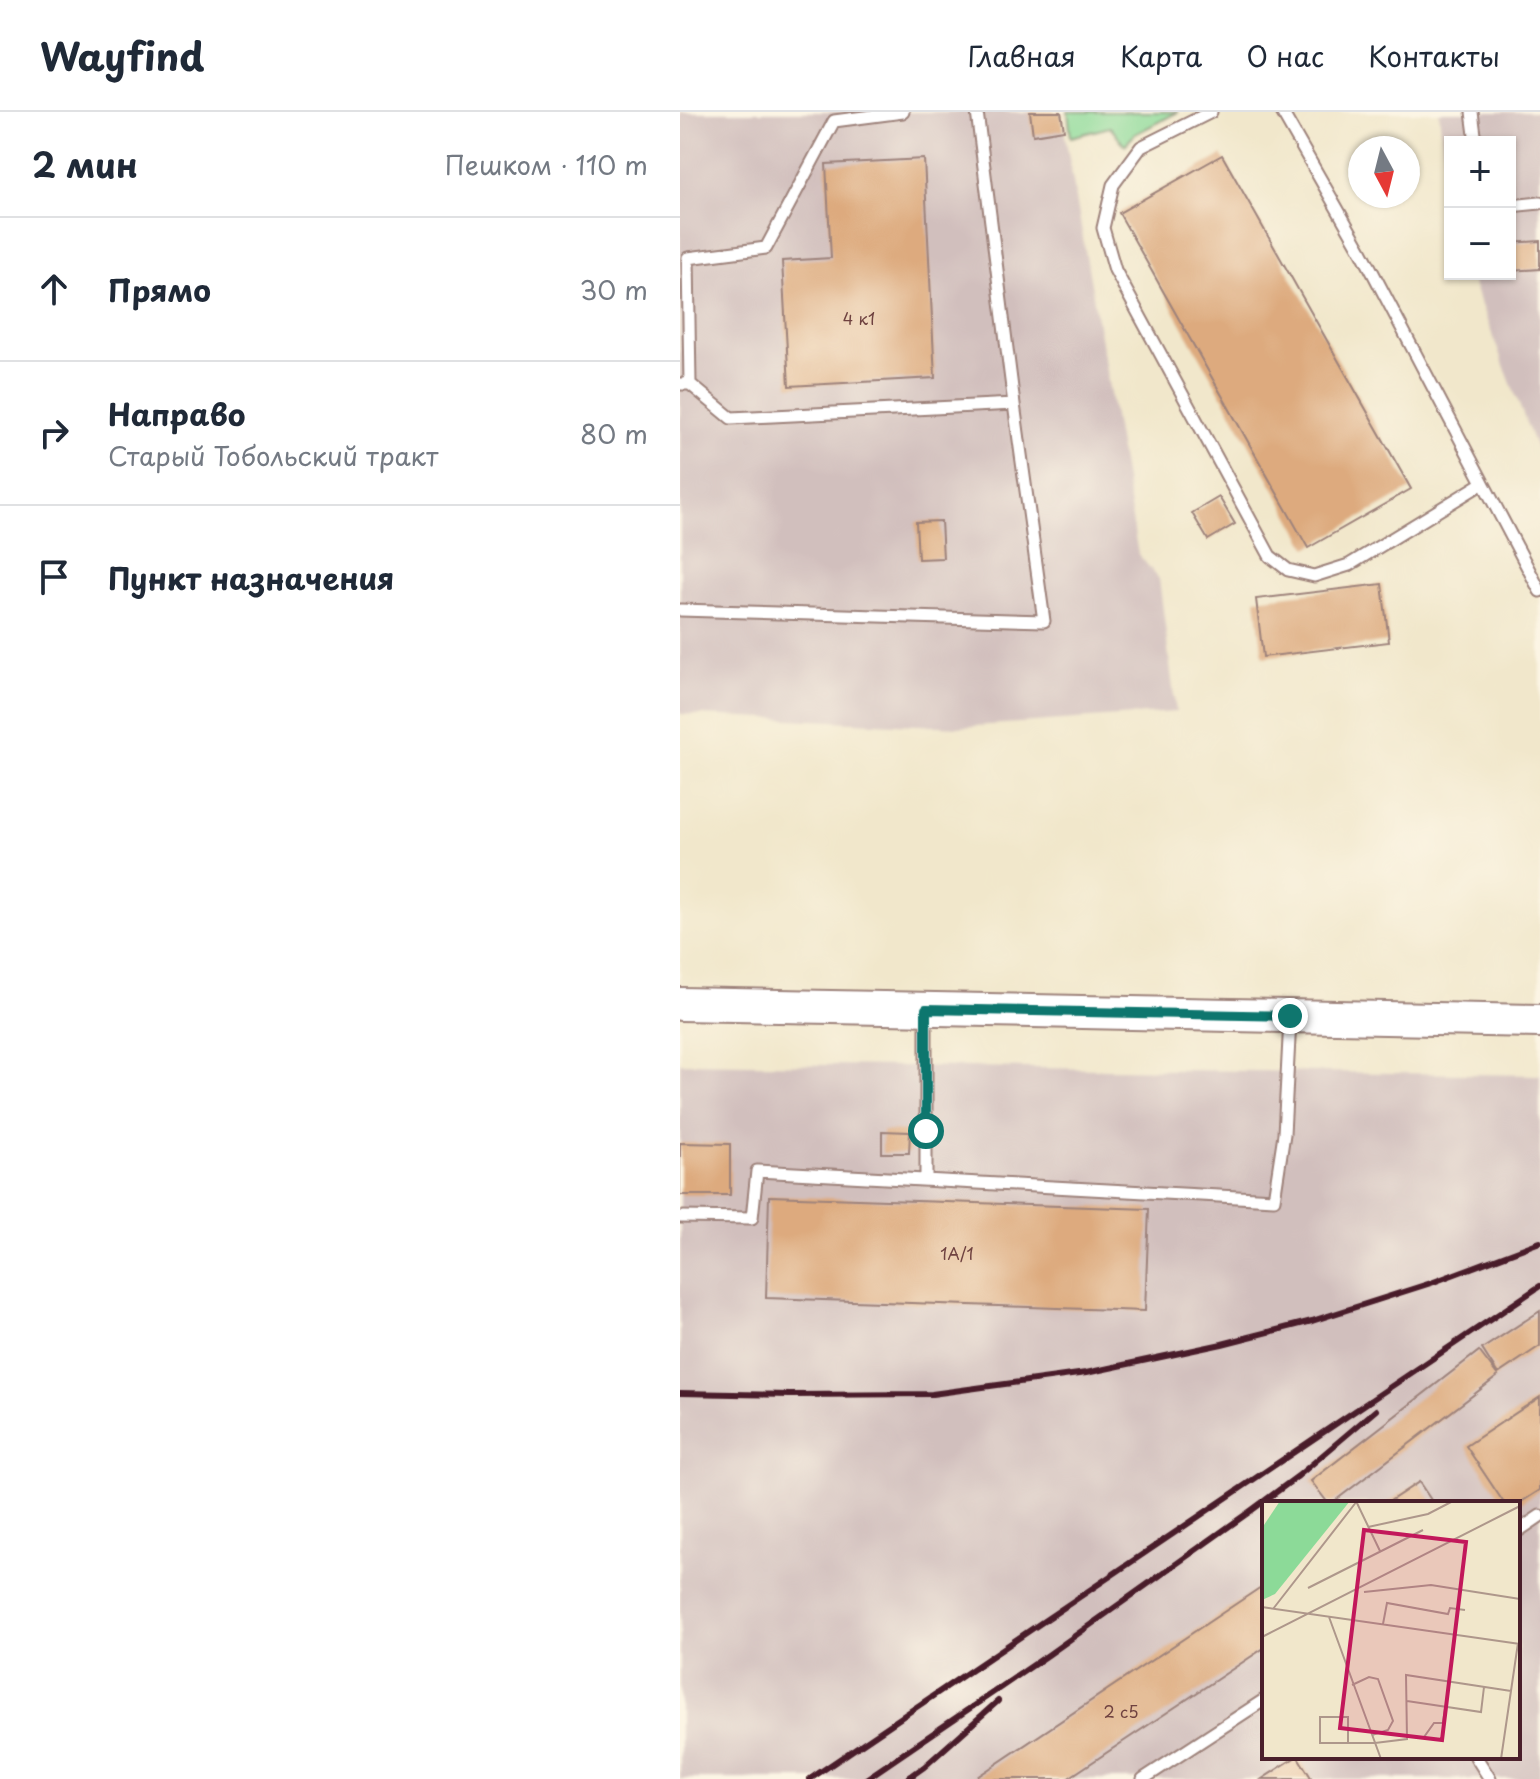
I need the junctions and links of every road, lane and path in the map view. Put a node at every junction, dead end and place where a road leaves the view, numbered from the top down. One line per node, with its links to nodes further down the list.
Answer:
1 (903, 112): 9 (lane)
2 (977, 112): 10 (lane)
3 (1211, 112): 11 (lane)
4 (1282, 112): 11 (lane)
5 (1472, 112): 6 (lane)
6 (1475, 136)
7 (1540, 203): 8 (lane)
8 (1516, 205)
9 (685, 384): 10 (lane)
10 (1014, 404): 13 (lane)
11 (1483, 483): 12 (lane)
12 (1540, 591)
13 (680, 610)
14 (680, 1004): 15 (street)
15 (926, 1009): 16 (street); 18 (lane)
16 (1290, 1016): 17 (street); 18 (lane)
17 (1540, 1021)
18 (926, 1180): 19 (lane)
19 (680, 1217)
20 (1540, 1516): 21 (lane)
21 (1520, 1530)
22 (1262, 1701): 24 (lane)
23 (1477, 1759): 25 (lane)
24 (1143, 1779)
25 (1490, 1779)

